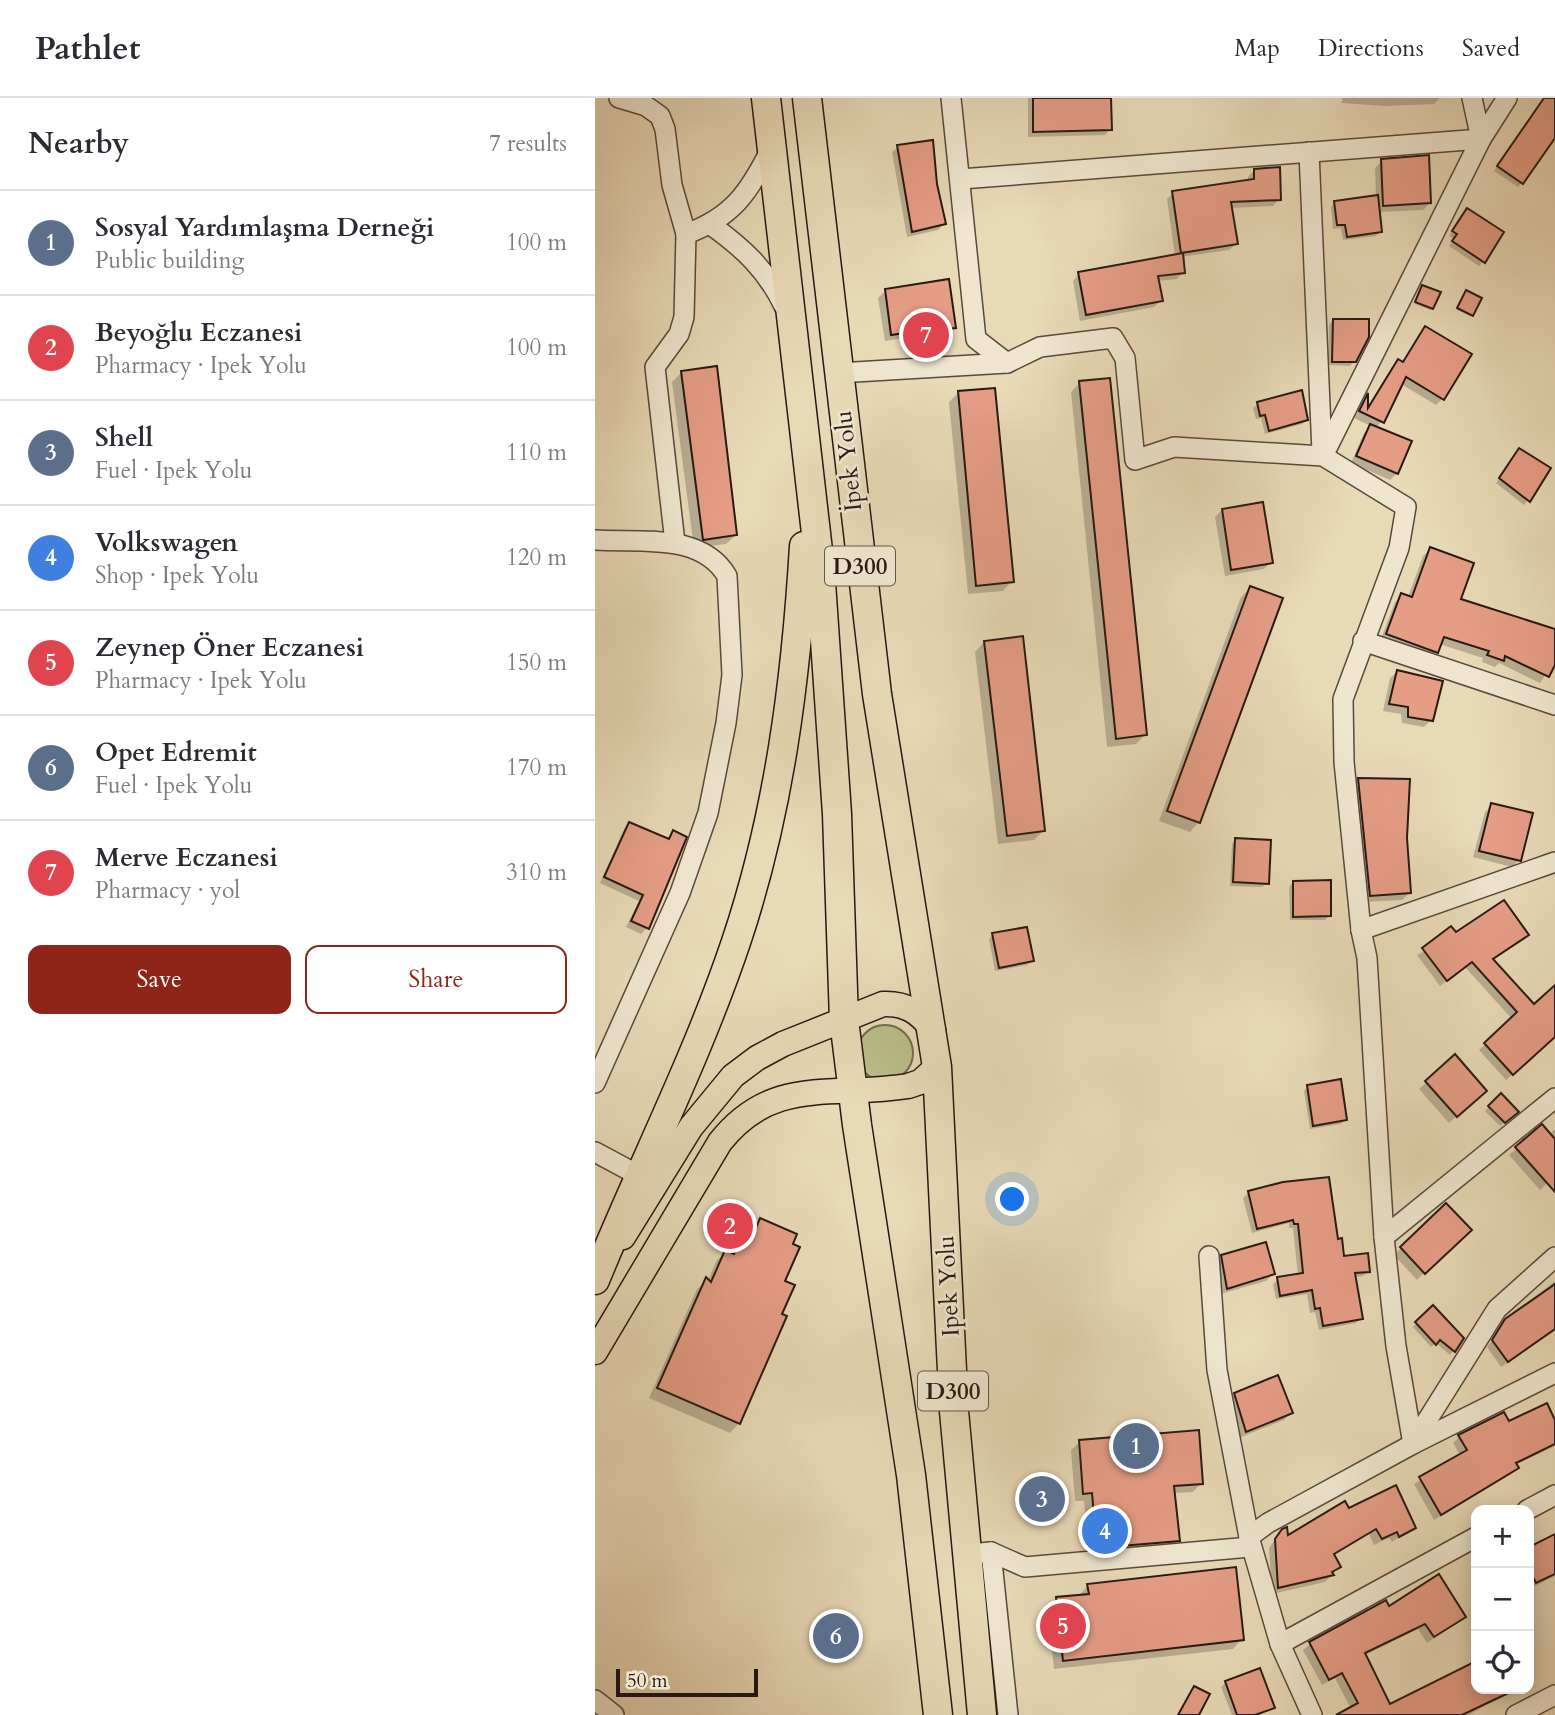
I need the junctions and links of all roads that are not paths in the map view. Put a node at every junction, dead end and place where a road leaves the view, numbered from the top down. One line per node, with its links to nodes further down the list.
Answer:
1 (619, 98): 12 (street)
2 (767, 98): 8 (highway, İpek Yolu / D300)
3 (807, 98): 15 (highway, İpek Yolu / D300)
4 (951, 98): 10 (street)
5 (1472, 98): 7 (street)
6 (1507, 98): 7 (street)
7 (1481, 139): 9 (street); 16 (street)
8 (772, 148): 11 (street); 13 (highway, İpek Yolu / D300)
9 (1309, 152): 10 (street); 16 (street)
10 (961, 179): 14 (street)
11 (711, 225): 12 (street); 13 (street)
12 (686, 234): 19 (street)
13 (790, 318): 17 (highway, İpek Yolu / D300)
14 (1007, 363): 15 (street); 16 (street)
15 (838, 373): 25 (highway, İpek Yolu / D300)
16 (1322, 456): 20 (street)
17 (808, 477): 24 (highway, İpek Yolu / D300); 31 (highway)
18 (595, 540): 19 (street)
19 (675, 544): 27 (street)
20 (1363, 640): 21 (street); 23 (street)
21 (1555, 705)
22 (1555, 862): 23 (street)
23 (1361, 930): 32 (street)
24 (844, 1020): 25 (main road); 28 (highway); 35 (main road)
25 (933, 1030): 26 (highway)
26 (937, 1067): 28 (main road); 43 (highway, Ipek Yolu / D300)
27 (595, 1083)
28 (852, 1093): 36 (main road); 48 (highway, D300)
29 (1555, 1098): 32 (street)
30 (595, 1152): 31 (street)
31 (638, 1174): 35 (highway)
32 (1384, 1237): 38 (street)
33 (1209, 1256): 42 (street)
34 (1555, 1258): 38 (street)
35 (595, 1281)
36 (595, 1352)
37 (1555, 1373): 38 (street)
38 (1413, 1444): 42 (street)
39 (1555, 1495): 40 (street)
40 (1534, 1506)
41 (1471, 1541): 44 (street)
42 (1249, 1542): 43 (street); 44 (street)
43 (979, 1553): 49 (highway, Ipek Yolu / D300); 50 (street)
44 (1280, 1644): 51 (street)
45 (1555, 1695): 52 (street)
46 (595, 1700): 47 (street)
47 (614, 1715)
48 (938, 1715)
49 (982, 1715)
50 (1008, 1715)
51 (1312, 1715)
52 (1516, 1715)

